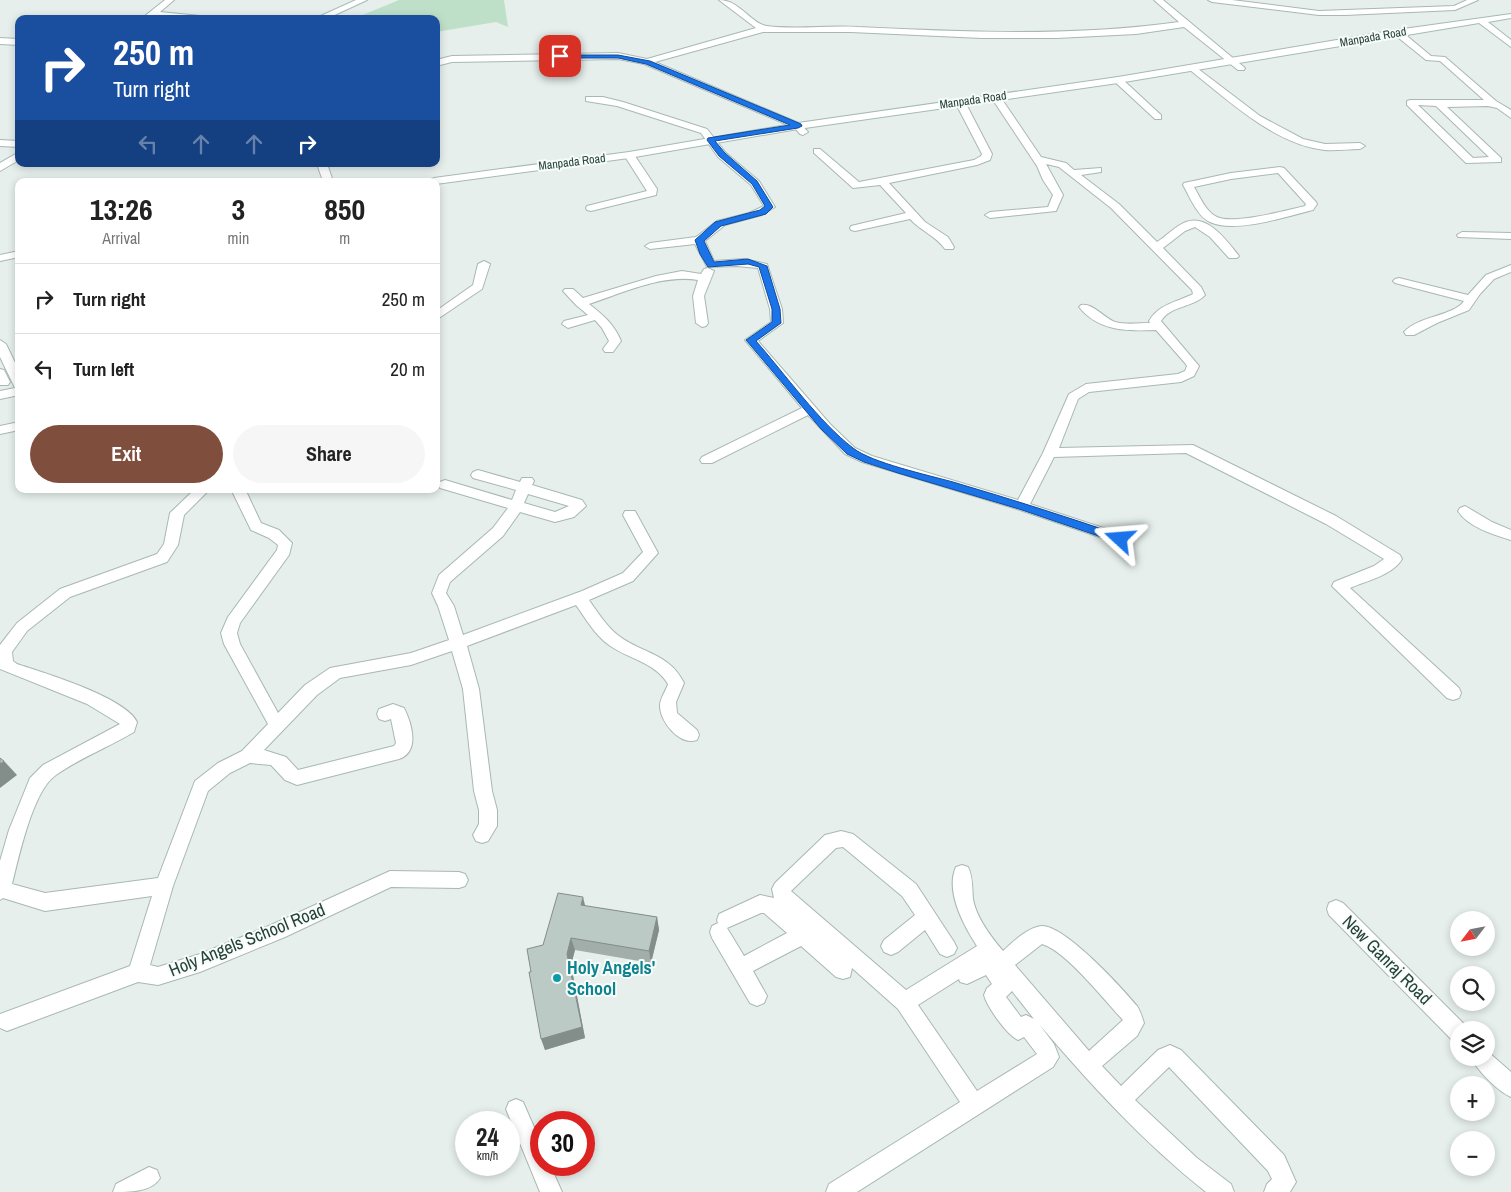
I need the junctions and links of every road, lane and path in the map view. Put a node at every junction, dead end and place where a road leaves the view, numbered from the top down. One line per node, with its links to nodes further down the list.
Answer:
1 (170, 0): 10 (street)
2 (363, 0): 11 (street)
3 (723, 0): 16 (street)
4 (1158, 0): 14 (street)
5 (1212, 0): 8 (street)
6 (1369, 0): 9 (street)
7 (1474, 0): 9 (street)
8 (1272, 3): 9 (street)
9 (1379, 12)
10 (150, 15)
11 (327, 15)
12 (1511, 16): 15 (street, Manpada Road)
13 (1511, 23): 15 (street, Manpada Road)
14 (1186, 24): 16 (street); 23 (street)
15 (1486, 24): 17 (street, Manpada Road); 20 (street)
16 (763, 28): 22 (street)
17 (1402, 36): 23 (street, Manpada Road); 24 (street, Manpada Road); 31 (street)
18 (0, 41): 19 (street)
19 (15, 42)
20 (1511, 44)
21 (440, 62): 22 (street)
22 (647, 62): 35 (street)
23 (1232, 62): 24 (street); 25 (street, Manpada Road)
24 (1241, 68): 25 (street, Manpada Road)
25 (1196, 71): 26 (street, Manpada Road); 39 (street)
26 (1121, 83): 28 (street, Manpada Road); 34 (street)
27 (589, 99): 37 (street)
28 (998, 100): 32 (street, Manpada Road); 43 (street)
29 (1511, 103): 31 (street)
30 (1439, 104): 30 (street); 31 (street)
31 (1494, 104): 33 (street)
32 (962, 105): 35 (street, Manpada Road); 50 (street)
33 (1511, 115)
34 (1158, 117)
35 (801, 129): 37 (street, Manpada Road)
36 (0, 143): 38 (street)
37 (712, 143): 42 (street, Manpada Road); 58 (street)
38 (15, 144)
39 (1360, 146)
40 (816, 151): 50 (street)
41 (15, 158): 44 (street)
42 (631, 158): 49 (street, Manpada Road); 52 (street)
43 (1037, 159): 46 (street); 53 (street)
44 (0, 168)
45 (1097, 170): 46 (street)
46 (1071, 173): 61 (street)
47 (1230, 176): 47 (street)
48 (440, 181): 49 (street, Manpada Road)
49 (450, 181): 51 (street, Manpada Road)
50 (883, 182): 54 (street)
51 (440, 185)
52 (591, 208)
53 (990, 214)
54 (913, 215): 55 (street); 60 (street)
55 (855, 228)
56 (1462, 235): 57 (street)
57 (1511, 236)
58 (699, 240): 59 (street); 68 (street)
59 (650, 246)
60 (949, 247)
61 (1157, 247): 63 (street); 80 (street)
62 (15, 255): 64 (street)
63 (1233, 256)
64 (0, 258)
65 (15, 260): 66 (street)
66 (0, 262)
67 (484, 264): 76 (street)
68 (711, 265): 70 (street); 87 (street)
69 (1511, 268): 73 (street)
70 (705, 278): 74 (street); 78 (street)
71 (1399, 281): 73 (street)
72 (569, 290): 74 (street)
73 (1471, 299): 81 (street)
74 (580, 303): 77 (street)
75 (1085, 307): 80 (street)
76 (440, 313)
77 (598, 316): 79 (street); 83 (street)
78 (702, 323)
79 (568, 324)
80 (1158, 326): 90 (street)
81 (1410, 332)
82 (0, 344): 84 (street)
83 (609, 349)
84 (15, 376)
85 (15, 392): 86 (street)
86 (0, 395)
87 (810, 409): 91 (street); 98 (street)
88 (15, 427): 89 (street)
89 (0, 430)
90 (1050, 453): 98 (street); 105 (street)
91 (707, 460)
92 (478, 475): 94 (street)
93 (445, 485): 97 (street)
94 (525, 485): 97 (street); 97 (street)
95 (199, 493): 114 (street)
96 (240, 493): 107 (street)
97 (516, 506): 104 (street)
98 (1022, 506): 102 (street)
99 (1465, 511): 101 (street)
100 (630, 515): 103 (street)
101 (1511, 535)
102 (1120, 539)
103 (579, 598): 104 (street); 108 (street)
104 (458, 643): 107 (street); 110 (street)
105 (1453, 694)
106 (385, 714): 109 (street)
107 (277, 726): 109 (street)
108 (691, 735)
109 (248, 756): 113 (street)
110 (482, 835)
111 (962, 873): 120 (street)
112 (459, 880): 123 (street, Holy Angels School Road)
113 (164, 886): 114 (street); 123 (street)
114 (0, 890)
115 (1336, 909): 127 (street, New Ganraj Road)
116 (927, 917): 117 (street); 118 (street); 119 (street)
117 (811, 931): 121 (street); 121 (street); 122 (street); 125 (street)
118 (891, 946)
119 (947, 948)
120 (995, 957): 125 (street); 128 (street); 128 (street)
121 (740, 968): 124 (street)
122 (843, 970)
123 (138, 973): 126 (street)
124 (757, 996)
125 (907, 1006): 132 (street); 132 (street)
126 (7, 1021)
127 (1450, 1024)
128 (1087, 1065): 131 (street)
129 (1490, 1066): 130 (street)
130 (1511, 1086)
131 (1121, 1100): 138 (street); 139 (street)
132 (974, 1105): 137 (street)
133 (516, 1109): 136 (street)
134 (149, 1178): 135 (street)
135 (124, 1192)
136 (551, 1192)
137 (837, 1192)
138 (1223, 1192)
139 (1275, 1192)

